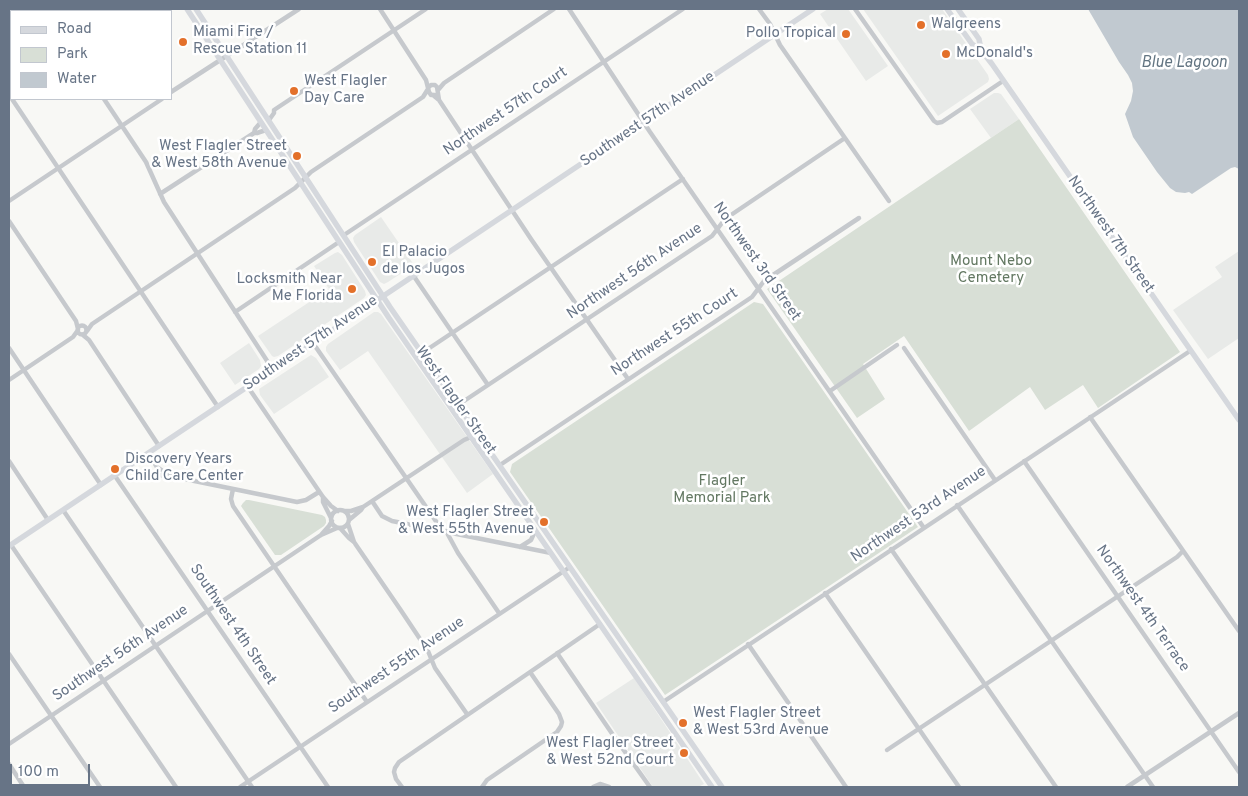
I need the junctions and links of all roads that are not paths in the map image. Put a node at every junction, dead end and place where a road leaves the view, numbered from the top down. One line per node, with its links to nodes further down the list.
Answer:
1 (187, 9): 20 (main road, West Flagler Street)
2 (196, 9): 19 (main road, West Flagler Street)
3 (299, 9): 19 (street)
4 (380, 9): 16 (street)
5 (426, 9): 16 (street)
6 (554, 9): 23 (street)
7 (569, 9): 21 (street, Northwest 3rd Street)
8 (683, 9): 21 (street, Northwest 57th Court)
9 (759, 9): 17 (street)
10 (813, 9): 17 (main road, Southwest 57th Avenue)
11 (855, 9): 22 (street)
12 (947, 9): 18 (main road, Northwest 7th Street)
13 (958, 9): 18 (main road, Northwest 7th Street)
14 (9, 24): 15 (street)
15 (10, 29)
16 (394, 30): 24 (street); 31 (street)
17 (774, 34): 35 (main road, Southwest 57th Avenue); 39 (street)
18 (981, 50): 22 (main road, Northwest 7th Street)
19 (227, 56): 20 (street); 32 (main road, West Flagler Street)
20 (220, 60): 25 (street); 34 (main road, West Flagler Street)
21 (604, 62): 35 (street, Northwest 3rd Street); 40 (street, Northwest 57th Court)
22 (1003, 81): 69 (main road, Northwest 7th Street)
23 (444, 83): 24 (street); 26 (street)
24 (431, 87): 26 (street); 26 (street); 27 (street)
25 (172, 91)
26 (435, 93): 27 (street); 40 (street)
27 (423, 96): 42 (street)
28 (13, 100): 41 (street)
29 (105, 100): 36 (street)
30 (161, 100): 36 (street)
31 (274, 110): 32 (street); 33 (street)
32 (263, 111): 33 (main road, West Flagler Street)
33 (269, 120): 42 (main road, West Flagler Street)
34 (261, 122): 37 (main road, West Flagler Street); 38 (street)
35 (644, 122): 43 (street, Northwest 3rd Street); 48 (main road, Southwest 57th Avenue)
36 (122, 126): 41 (street); 45 (street)
37 (266, 130): 38 (street); 44 (main road, West Flagler Street)
38 (254, 133): 45 (street)
39 (845, 138): 47 (street); 51 (street, Northwest 56th Avenue)
40 (472, 150): 48 (street); 52 (street, Northwest 57th Court)
41 (58, 168): 46 (street); 58 (street)
42 (306, 177): 44 (street); 52 (main road, West Flagler Street)
43 (683, 179): 51 (street, Northwest 3rd Street); 55 (street)
44 (300, 182): 53 (main road, West Flagler Street); 54 (street)
45 (160, 194): 54 (street)
46 (9, 201)
47 (889, 201)
48 (512, 210): 55 (street); 56 (main road, Southwest 57th Avenue)
49 (859, 218): 57 (street, Northwest 55th Court)
50 (9, 221): 63 (street)
51 (718, 228): 57 (street, Northwest 3rd Street); 62 (street, Northwest 56th Avenue)
52 (344, 235): 59 (main road, West Flagler Street)
53 (339, 242): 60 (main road, West Flagler Street); 61 (street)
54 (197, 254): 58 (street); 61 (street)
55 (551, 268): 62 (street); 64 (street)
56 (413, 275): 59 (main road, Southwest 57th Avenue); 64 (street)
57 (759, 288): 73 (street, Northwest 55th Court); 77 (street, Northwest 3rd Street)
58 (141, 291): 63 (street); 80 (street)
59 (383, 296): 60 (main road, Southwest 57th Avenue); 70 (main road, West Flagler Street)
60 (377, 300): 65 (main road, Southwest 57th Avenue); 78 (main road, West Flagler Street)
61 (235, 312): 72 (street)
62 (587, 319): 73 (street); 75 (street, Northwest 56th Avenue)
63 (82, 330): 71 (street); 85 (street)
64 (451, 333): 70 (street); 75 (street)
65 (313, 343): 72 (main road, Southwest 57th Avenue); 93 (street)
66 (897, 344): 77 (street)
67 (9, 348): 71 (street)
68 (904, 348): 94 (street)
69 (1190, 351): 81 (street, Northwest 53rd Avenue); 82 (main road, Northwest 7th Street)
70 (422, 353): 79 (main road, West Flagler Street)
71 (24, 370): 74 (street); 95 (street)
72 (273, 370): 76 (main road, Southwest 57th Avenue)
73 (628, 379): 89 (street, Northwest 55th Court)
74 (9, 380)
75 (488, 386): 79 (street, Northwest 56th Avenue)
76 (248, 387): 80 (main road, Southwest 57th Avenue); 97 (street)
77 (830, 391): 109 (street, Northwest 3rd Street)
78 (444, 398): 79 (main road); 83 (main road, West Flagler Street)
79 (458, 405): 84 (main road, West Flagler Street)
80 (218, 407): 85 (main road, Southwest 57th Avenue)
81 (1090, 417): 88 (street, Northwest 53rd Avenue); 117 (street)
82 (1239, 420)
83 (471, 437): 84 (main road); 93 (street); 111 (main road, West Flagler Street)
84 (485, 444): 89 (main road, West Flagler Street)
85 (159, 446): 86 (main road, Southwest 57th Avenue)
86 (148, 453): 90 (main road, Southwest 57th Avenue); 92 (street)
87 (9, 461): 106 (street)
88 (1024, 461): 94 (street, Northwest 53rd Avenue); 124 (street, Northwest 4th Terrace)
89 (500, 465): 119 (main road, West Flagler Street)
90 (125, 469): 91 (main road, Southwest 57th Avenue); 92 (street)
91 (115, 476): 95 (main road, Southwest 57th Avenue); 125 (street, Southwest 4th Street)
92 (170, 476): 96 (street)
93 (406, 478): 99 (street); 110 (street)
94 (995, 480): 100 (street, Northwest 53rd Avenue)
95 (101, 485): 102 (main road, Southwest 57th Avenue)
96 (233, 488): 97 (street); 120 (street)
97 (319, 492): 98 (street)
98 (322, 497): 103 (street); 105 (street)
99 (372, 501): 101 (street); 110 (street)
100 (958, 505): 109 (street, Northwest 53rd Avenue); 129 (street)
101 (363, 507): 104 (street); 107 (street)
102 (63, 510): 106 (main road, Southwest 57th Avenue); 131 (street)
103 (338, 511): 104 (street); 105 (street)
104 (344, 512): 107 (street)
105 (332, 519): 108 (street); 112 (street, Southwest 56th Avenue)
106 (48, 520): 114 (main road, Southwest 57th Avenue)
107 (349, 522): 108 (street); 113 (street)
108 (339, 528): 112 (street, Southwest 56th Avenue); 113 (street)
109 (924, 528): 116 (street, Northwest 53rd Avenue)
110 (444, 530): 115 (street); 126 (street)
111 (535, 530): 115 (street); 118 (main road, West Flagler Street)
112 (321, 535): 120 (street, Southwest 56th Avenue)
113 (354, 542): 136 (street)
114 (10, 546): 138 (street)
115 (520, 547): 118 (street)
116 (891, 549): 123 (street, Northwest 53rd Avenue); 139 (street)
117 (1183, 551): 124 (street); 128 (street)
118 (551, 553): 119 (main road); 122 (main road, West Flagler Street)
119 (564, 558): 121 (main road, West Flagler Street)
120 (274, 566): 125 (street, Southwest 56th Avenue); 141 (street)
121 (570, 567): 122 (street, Southwest 55th Avenue); 132 (main road, West Flagler Street)
122 (563, 571): 126 (street, Southwest 55th Avenue); 127 (main road, West Flagler Street)
123 (825, 593): 130 (street, Northwest 53rd Avenue); 148 (street)
124 (1118, 596): 129 (street); 149 (street, Northwest 4th Terrace)
125 (207, 611): 131 (street, Southwest 56th Avenue); 151 (street, Southwest 4th Street)
126 (499, 613): 136 (street, Southwest 55th Avenue)
127 (600, 624): 133 (main road, West Flagler Street); 134 (street)
128 (1239, 631)
129 (1051, 640): 139 (street); 155 (street)
130 (748, 644): 142 (street, Northwest 53rd Avenue); 170 (street)
131 (156, 646): 138 (street, Southwest 56th Avenue); 156 (street)
132 (624, 647): 133 (main road); 142 (main road, West Flagler Street)
133 (618, 651): 140 (main road, West Flagler Street)
134 (558, 652): 137 (street); 167 (street)
135 (9, 654): 147 (street)
136 (431, 658): 141 (street, Southwest 55th Avenue); 145 (street)
137 (530, 672): 145 (street); 164 (street)
138 (104, 681): 147 (street, Southwest 56th Avenue); 159 (street)
139 (985, 684): 148 (street); 172 (street)
140 (646, 692): 142 (main road); 143 (main road, West Flagler Street)
141 (367, 702): 151 (street, Southwest 55th Avenue)
142 (663, 702): 146 (main road, West Flagler Street)
143 (657, 707): 146 (main road); 168 (main road, West Flagler Street)
144 (1239, 713): 149 (street)
145 (467, 714): 163 (street)
146 (671, 714): 169 (main road, West Flagler Street)
147 (51, 716): 150 (street, Southwest 56th Avenue); 158 (street)
148 (919, 729): 152 (street); 171 (street)
149 (1212, 731): 154 (street, Northwest 4th Terrace); 155 (street)
150 (9, 744)
151 (300, 747): 156 (street, Southwest 55th Avenue); 162 (street, Southwest 4th Street)
152 (887, 750)
153 (9, 764): 157 (street)
154 (1239, 772)
155 (1145, 776): 173 (street); 174 (street)
156 (248, 782): 160 (street, Southwest 55th Avenue); 161 (street)
157 (24, 787)
158 (100, 787)
159 (176, 787)
160 (240, 787)
161 (252, 787)
162 (328, 787)
163 (402, 787)
164 (482, 787)
165 (593, 787): 166 (street)
166 (609, 787)
167 (650, 787)
168 (711, 787)
169 (722, 787)
170 (846, 787)
171 (959, 787)
172 (1056, 787)
173 (1127, 787)
174 (1153, 787)

